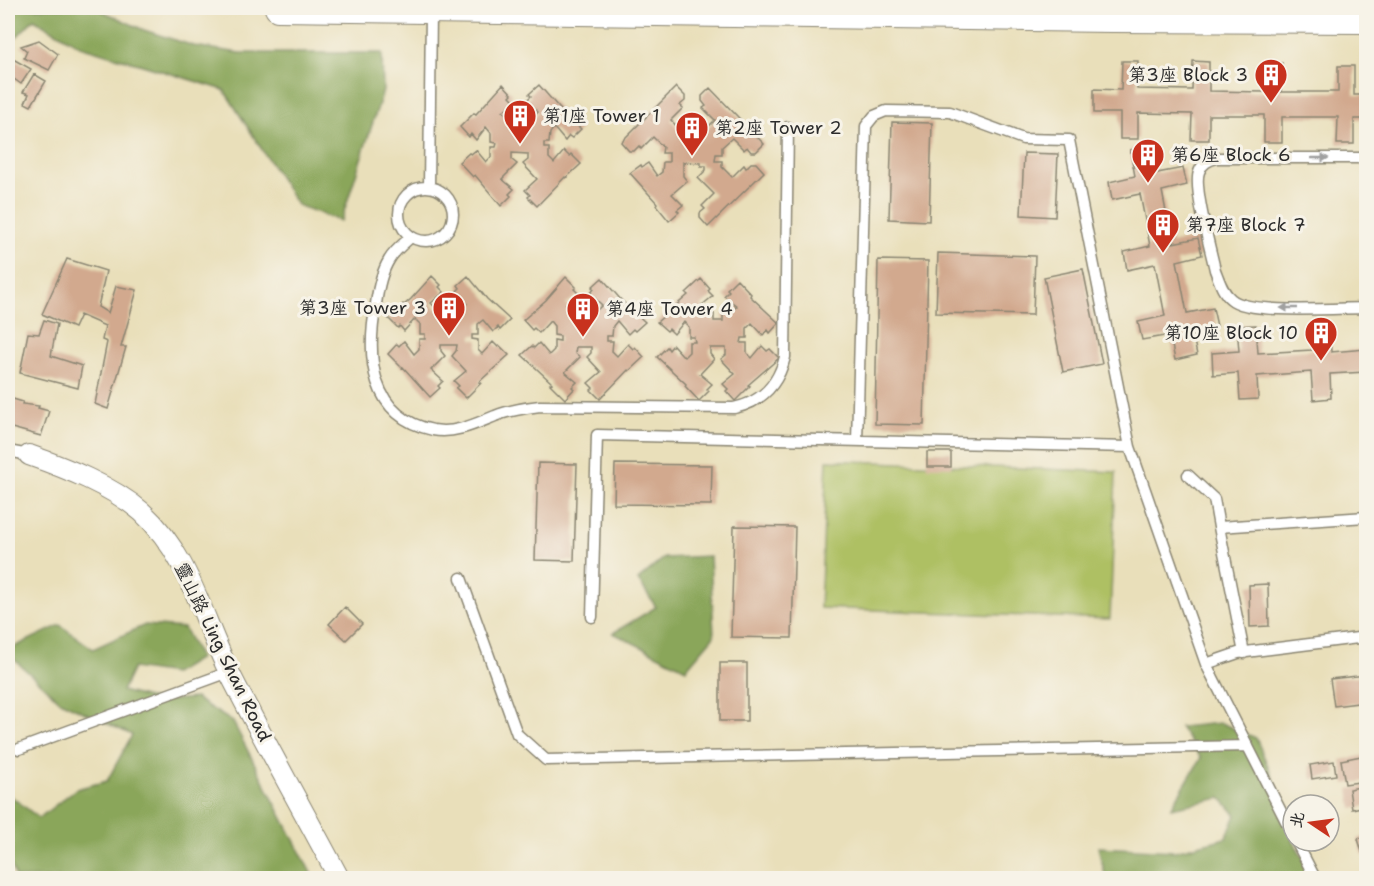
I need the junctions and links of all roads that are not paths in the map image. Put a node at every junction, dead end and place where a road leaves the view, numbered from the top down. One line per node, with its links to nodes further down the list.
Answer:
1 (278, 8): 2 (street)
2 (431, 11): 3 (street); 8 (lane)
3 (1041, 13): 4 (street)
4 (1073, 13): 5 (street)
5 (1366, 20)
6 (788, 127): 9 (lane)
7 (1366, 158): 10 (lane, one-way to 7)
8 (429, 187): 9 (lane); 9 (lane)
9 (411, 237)
10 (1366, 308)
11 (857, 441): 12 (lane); 12 (lane); 19 (lane)
12 (1130, 447): 22 (lane)
13 (8, 451): 14 (lane)
14 (29, 455): 23 (street, 靈山路 Ling Shan Road)
15 (1188, 475): 17 (lane)
16 (1366, 518): 17 (lane)
17 (1220, 527): 21 (lane)
18 (461, 578): 24 (lane)
19 (592, 617)
20 (1366, 637): 21 (lane)
21 (1244, 653): 22 (lane)
22 (1206, 664): 24 (lane)
23 (229, 672): 25 (lane); 28 (street, 靈山路 Ling Shan Road)
24 (1248, 746): 26 (lane)
25 (19, 749)
26 (1281, 811)
27 (1302, 853): 29 (lane)
28 (339, 879)
29 (1315, 879)

